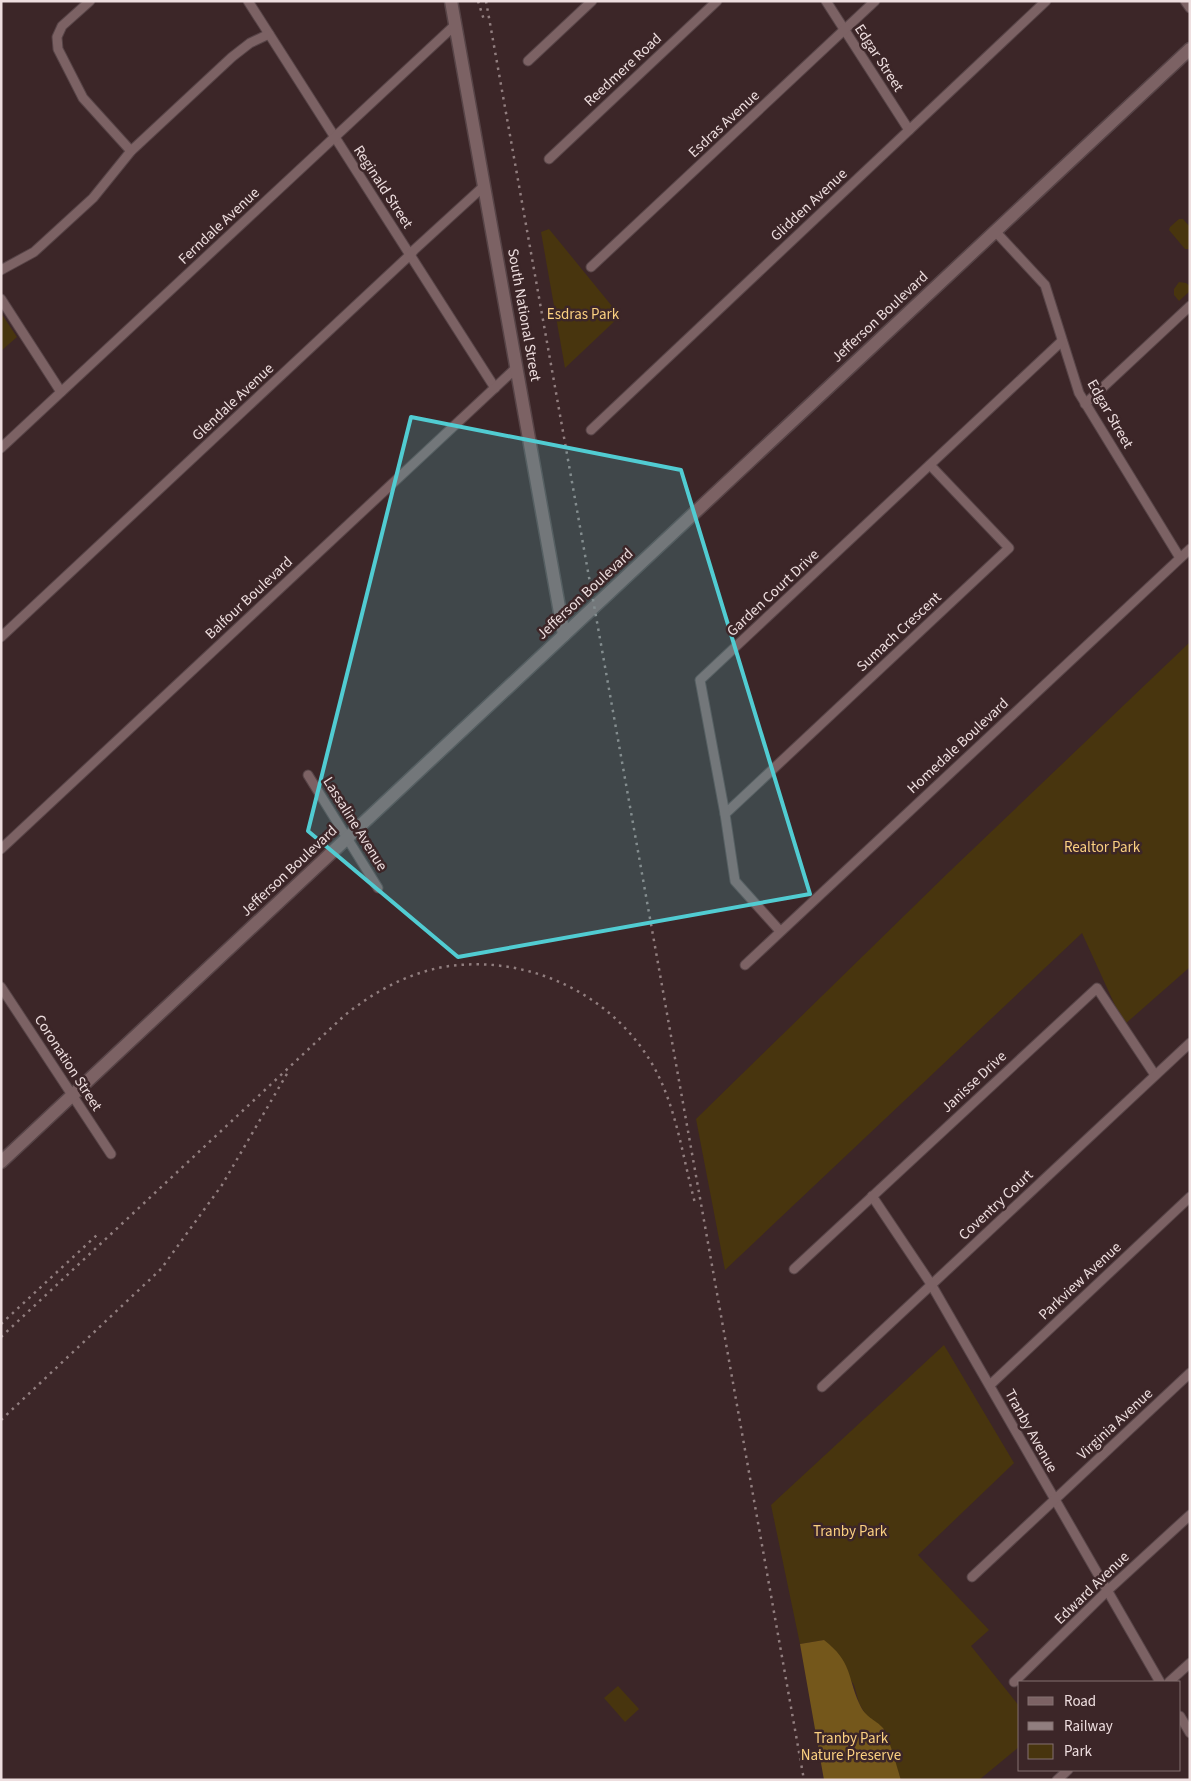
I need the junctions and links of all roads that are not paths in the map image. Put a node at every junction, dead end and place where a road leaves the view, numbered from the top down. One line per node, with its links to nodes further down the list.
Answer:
1 (90, 1): 18 (street)
2 (248, 1): 13 (street, Reginald Street)
3 (451, 1): 11 (street, South National Street)
4 (592, 1): 15 (street)
5 (717, 1): 19 (street, Reedmere Road)
6 (826, 1): 12 (street, Edgar Street)
7 (875, 1): 12 (street, Esdras Avenue)
8 (1046, 1): 16 (street, Glidden Avenue)
9 (1185, 1): 10 (street)
10 (1190, 8)
11 (455, 24): 17 (street, Ferndale Avenue); 20 (street, South National Street)
12 (844, 30): 16 (street, Edgar Street); 23 (street, Esdras Avenue)
13 (269, 34): 17 (street, Reginald Street); 18 (street)
14 (1190, 49): 21 (street, Jefferson Boulevard)
15 (528, 61)
16 (909, 130): 32 (street, Glidden Avenue)
17 (334, 137): 22 (street, Reginald Street); 30 (street, Ferndale Avenue)
18 (131, 151): 24 (street)
19 (549, 159)
20 (484, 186): 22 (street, Glendale Avenue); 28 (street, South National Street)
21 (995, 231): 27 (street, Edgar Street); 37 (street, Jefferson Boulevard)
22 (410, 256): 29 (street, Reginald Street); 38 (street, Glendale Avenue)
23 (592, 268)
24 (1, 270)
25 (1, 299): 30 (street)
26 (1190, 306): 31 (street)
27 (1062, 341): 31 (street, Edgar Street); 34 (street, Garden Court Drive)
28 (516, 368): 29 (street, Balfour Boulevard); 37 (street, South National Street)
29 (495, 388): 42 (street, Balfour Boulevard)
30 (61, 392): 33 (street, Ferndale Avenue)
31 (1086, 404): 36 (street, Edgar Street)
32 (591, 430)
33 (1, 448)
34 (930, 465): 40 (street, Garden Court Drive); 40 (street, Sumach Crescent)
35 (1190, 549): 36 (street, Homedale Boulevard)
36 (1180, 558): 44 (street, Homedale Boulevard)
37 (564, 635): 41 (street, Jefferson Boulevard)
38 (1, 638)
39 (308, 775): 41 (street, Lassaline Avenue)
40 (725, 814): 44 (street, Garden Court Drive)
41 (347, 839): 43 (street, Lassaline Avenue); 49 (street, Jefferson Boulevard)
42 (1, 849)
43 (378, 888)
44 (780, 931): 45 (street, Homedale Boulevard)
45 (745, 965)
46 (1, 987): 49 (street, Coronation Street)
47 (1190, 1043): 48 (street, Coventry Court)
48 (1155, 1076): 52 (street, Janisse Drive); 55 (street, Coventry Court)
49 (73, 1094): 50 (street, Coronation Street); 51 (street, Jefferson Boulevard)
50 (111, 1154)
51 (1, 1162)
52 (872, 1196): 54 (street, Janisse Drive); 55 (street, Tranby Avenue)
53 (1190, 1197): 57 (street, Parkview Avenue)
54 (794, 1269)
55 (931, 1284): 57 (street, Tranby Avenue); 58 (street, Coventry Court)
56 (1190, 1373): 59 (street, Virginia Avenue)
57 (990, 1385): 59 (street, Tranby Avenue)
58 (822, 1387)
59 (1054, 1500): 61 (street, Virginia Avenue); 62 (street, Tranby Avenue)
60 (1190, 1515): 62 (street, Edward Avenue)
61 (972, 1577)
62 (1107, 1591): 64 (street, Tranby Avenue); 66 (street, Edward Avenue)
63 (1190, 1663): 65 (street)
64 (1159, 1681)
65 (1170, 1681)
66 (1014, 1682)
67 (1181, 1718): 68 (street)
68 (1190, 1734)
69 (1067, 1771): 70 (street)
70 (1057, 1780)

